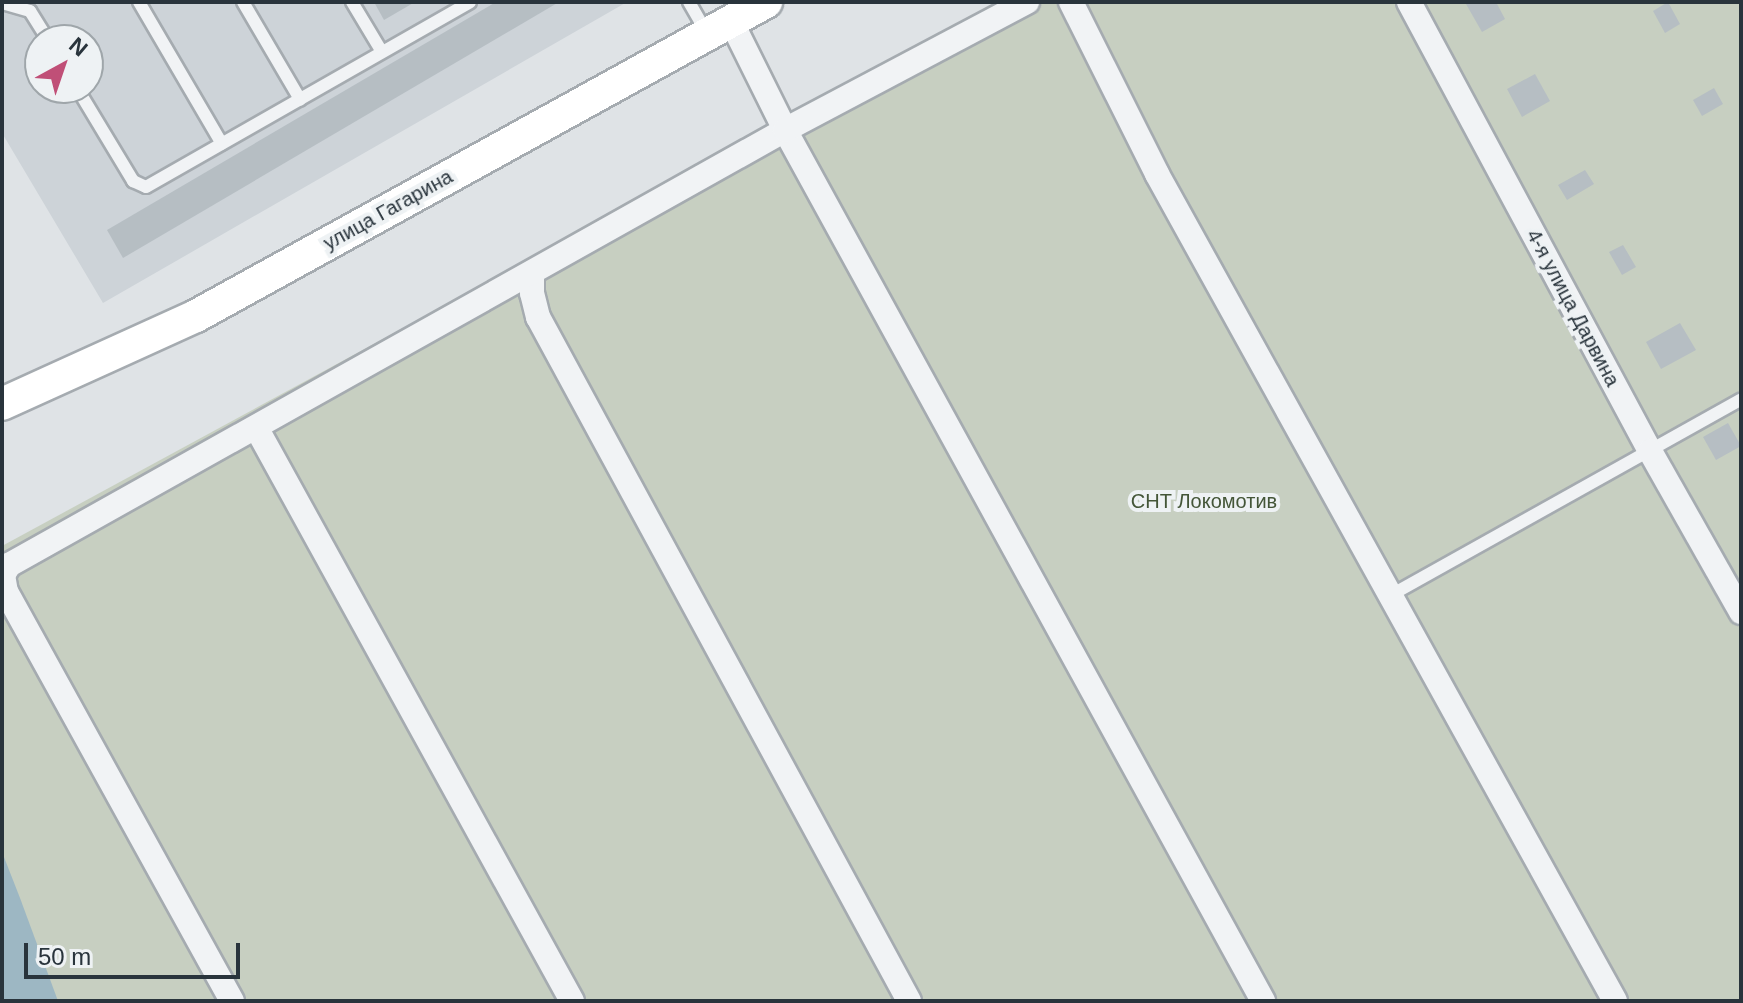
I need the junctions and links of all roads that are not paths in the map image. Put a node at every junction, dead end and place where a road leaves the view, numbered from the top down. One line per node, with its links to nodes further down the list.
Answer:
1 (139, 2): 18 (lane)
2 (243, 2): 15 (lane)
3 (352, 2): 14 (lane)
4 (689, 2): 13 (lane)
5 (766, 2): 13 (main road, улица Гагарина)
6 (1027, 2): 17 (street)
7 (1071, 2): 24 (street)
8 (1409, 2): 23 (street, 4-я улица Дарвина)
9 (2, 3): 11 (lane)
10 (468, 3): 14 (lane)
11 (28, 6): 12 (lane)
12 (39, 24)
13 (719, 28): 17 (street); 21 (main road, улица Гагарина)
14 (382, 52): 15 (lane)
15 (300, 99): 18 (lane)
16 (87, 104): 18 (lane)
17 (785, 130): 19 (street); 29 (street)
18 (222, 144)
19 (532, 273): 22 (street); 28 (street)
20 (1741, 399): 23 (lane)
21 (2, 404)
22 (257, 429): 26 (street); 27 (street)
23 (1650, 451): 24 (lane); 25 (street, 4-я улица Дарвина)
24 (1391, 595): 30 (street)
25 (1741, 612)
26 (232, 1001)
27 (572, 1001)
28 (909, 1001)
29 (1263, 1001)
30 (1615, 1001)

